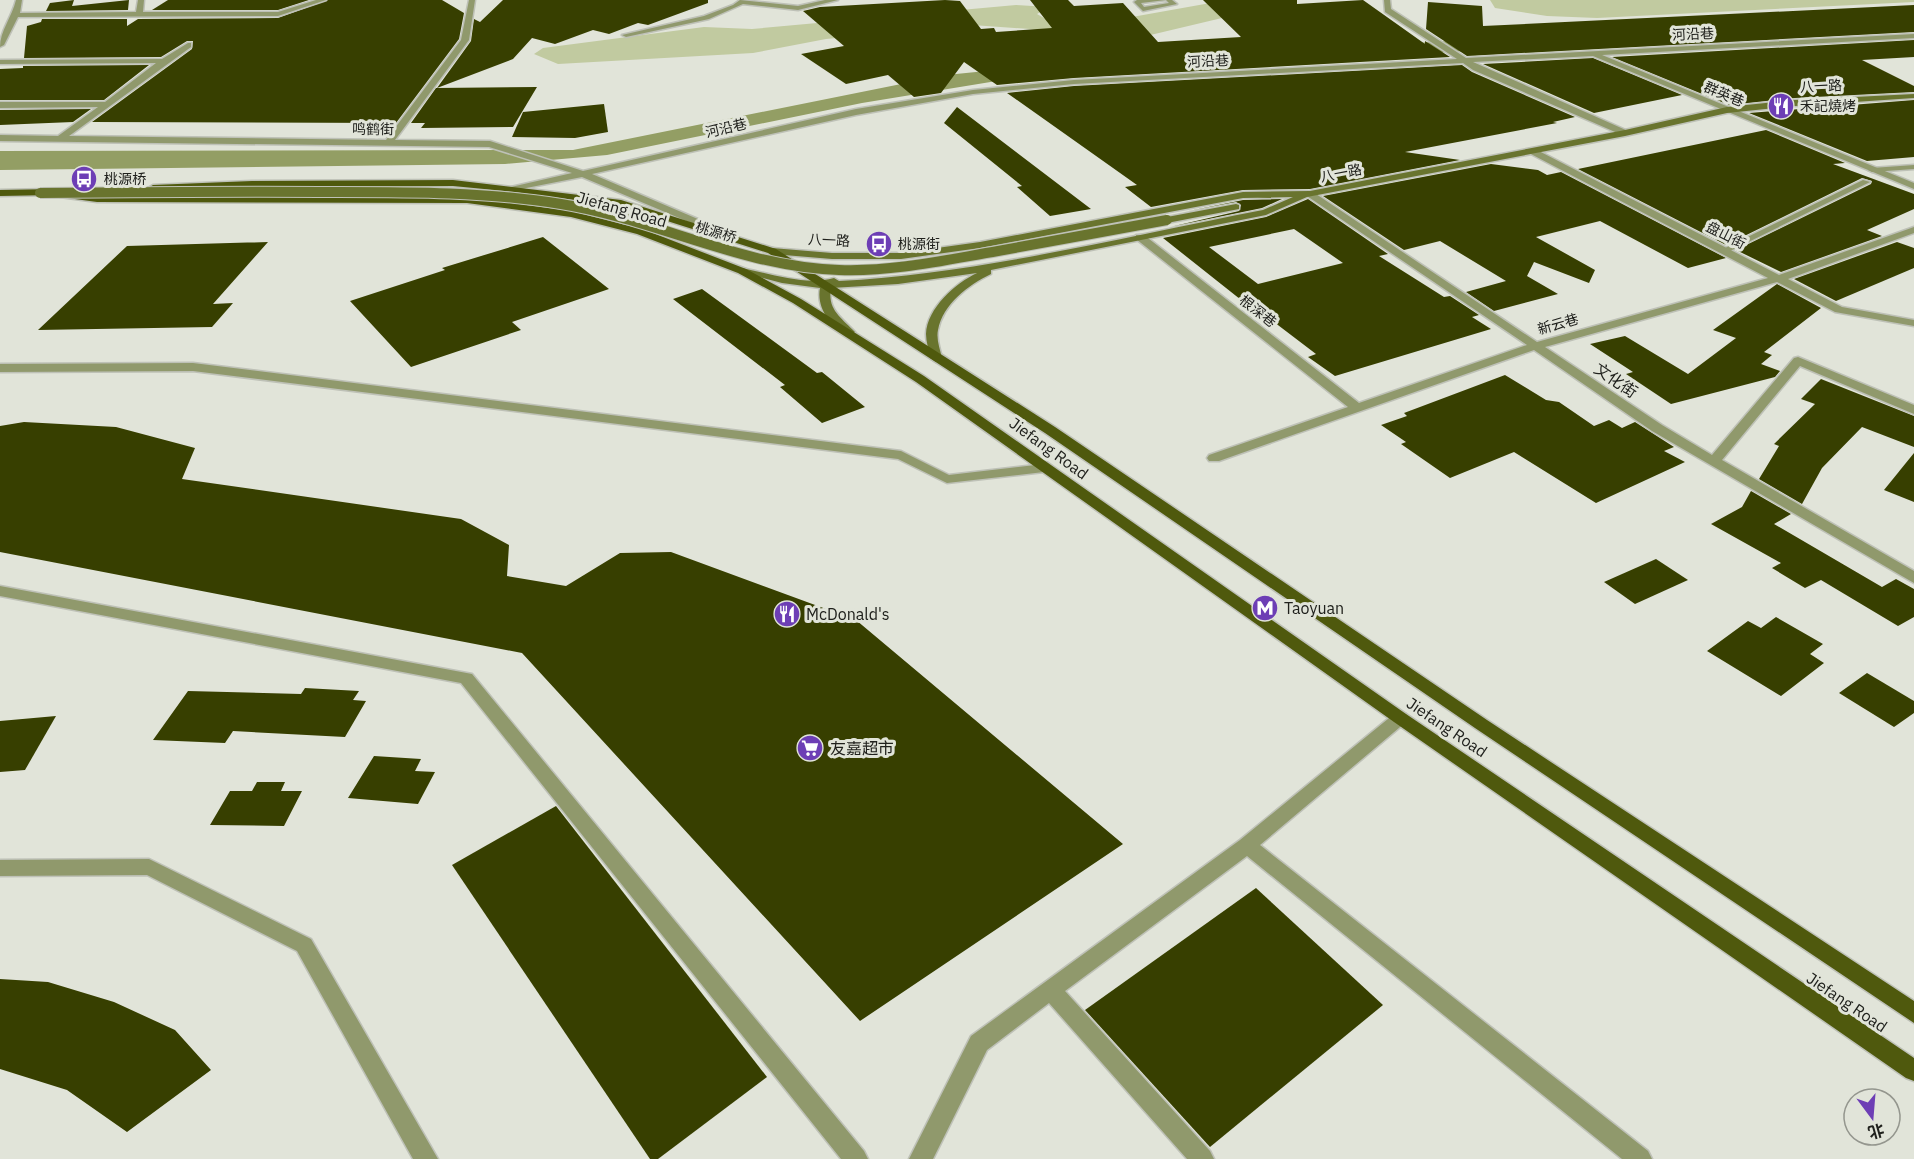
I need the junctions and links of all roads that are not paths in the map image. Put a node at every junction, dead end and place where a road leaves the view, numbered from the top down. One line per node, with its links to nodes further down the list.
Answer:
1 (19, 0): 11 (street)
2 (141, 0): 10 (street)
3 (323, 0): 10 (street)
4 (472, 0): 27 (street)
5 (835, 0): 9 (street)
6 (1167, 0): 6 (lane)
7 (1387, 0): 18 (street)
8 (743, 1): 9 (street); 12 (street)
9 (821, 1)
10 (139, 14): 11 (street)
11 (16, 15): 14 (street)
12 (626, 35)
13 (1914, 36): 16 (street, 河沿巷)
14 (0, 45)
15 (188, 45): 17 (street)
16 (1591, 54): 18 (street, 河沿巷); 23 (street, 群英巷)
17 (164, 61): 19 (street); 22 (street)
18 (1463, 61): 24 (street); 31 (street, 河沿巷)
19 (0, 62)
20 (1914, 96): 23 (main road, 八一路)
21 (0, 105): 22 (street)
22 (108, 105): 26 (street)
23 (1727, 110): 24 (main road, 八一路); 30 (street, 群英巷)
24 (1625, 133): 28 (main road, 八一路)
25 (0, 138): 26 (street, 鸣鹤街)
26 (60, 139): 27 (street, 鸣鹤街)
27 (389, 142): 31 (street, 鸣鹤街)
28 (1532, 151): 37 (main road, 八一路); 43 (street, 盘山街)
29 (1914, 167): 30 (lane)
30 (1872, 170): 33 (street, 群英巷)
31 (584, 174): 34 (street, 河沿巷); 39 (street, 鸣鹤街)
32 (1866, 182): 43 (lane)
33 (1914, 186)
34 (514, 189): 36 (main road, Jiefang Road); 39 (main road, Jiefang Road)
35 (0, 193): 36 (main road, Jiefang Road)
36 (40, 193): 37 (main road, 桃源桥, bridge); 45 (main road, Jiefang Road)
37 (1310, 194): 40 (main road); 41 (main road, 八一路); 50 (street, 文化街)
38 (1914, 230): 46 (street, 新云巷)
39 (729, 236): 42 (main road, Jiefang Road)
40 (1140, 237): 44 (main road); 53 (street, 根深巷)
41 (980, 245): 42 (main road, 八一路); 47 (main road)
42 (772, 251): 47 (main road, Jiefang Road)
43 (1723, 251): 46 (street, 盘山街)
44 (1010, 262): 47 (main road); 51 (main road)
45 (742, 271): 47 (main road); 49 (main road, Jiefang Road)
46 (1778, 279): 48 (street, 盘山街); 50 (street, 新云巷)
47 (826, 285): 49 (main road); 51 (main road, Jiefang Road)
48 (1914, 323)
49 (849, 332): 57 (main road, Jiefang Road)
50 (1535, 346): 53 (street, 新云巷); 56 (street, 文化街)
51 (936, 358): 64 (main road, Jiefang Road)
52 (0, 368): 57 (street)
53 (1357, 408): 55 (street, 新云巷)
54 (1914, 410): 56 (street)
55 (1214, 458)
56 (1714, 461): 58 (street, 文化街)
57 (1044, 468): 60 (main road, Jiefang Road)
58 (1914, 578)
59 (0, 591): 67 (street)
60 (1400, 718): 61 (street); 65 (main road, Jiefang Road)
61 (1247, 845): 63 (street); 70 (street)
62 (0, 868): 66 (street)
63 (1051, 990): 68 (street); 69 (street)
64 (1914, 1013)
65 (1914, 1071)
66 (426, 1159)
67 (856, 1159)
68 (921, 1159)
69 (1202, 1159)
70 (1640, 1159)

